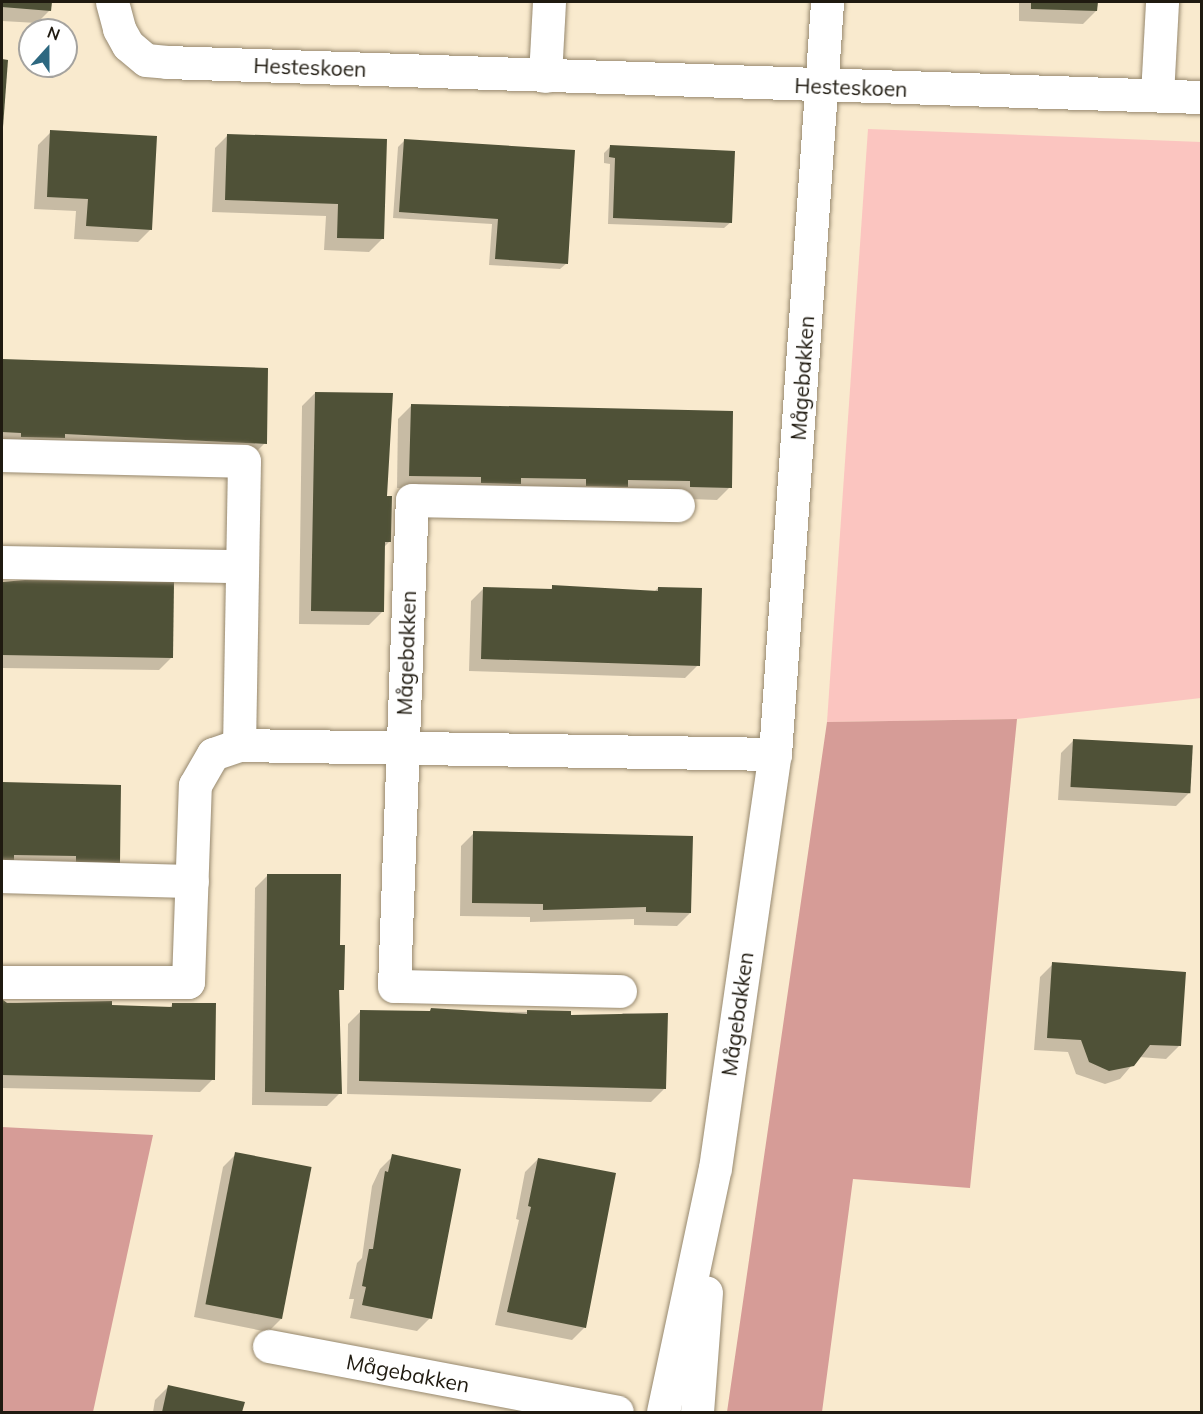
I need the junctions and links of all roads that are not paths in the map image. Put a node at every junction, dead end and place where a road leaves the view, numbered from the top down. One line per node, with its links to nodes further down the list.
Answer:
1 (112, 2): 5 (street, Hesteskoen)
2 (549, 2): 5 (street)
3 (827, 2): 6 (street, Mågebakken)
4 (1162, 2): 7 (street)
5 (545, 76): 6 (street, Hesteskoen)
6 (821, 87): 7 (street, Hesteskoen); 15 (street, Mågebakken)
7 (1157, 95): 8 (street, Hesteskoen)
8 (1202, 97)
9 (2, 454): 12 (street)
10 (678, 505): 14 (street, Mågebakken)
11 (2, 562): 12 (street)
12 (241, 566): 13 (street)
13 (238, 745): 14 (street); 17 (street)
14 (403, 748): 15 (street); 19 (street, Mågebakken)
15 (775, 754): 20 (street, Mågebakken)
16 (2, 876): 17 (street)
17 (192, 881): 18 (street)
18 (2, 982)
19 (620, 991)
20 (715, 1168): 23 (street, Mågebakken); 24 (street, Mågebakken)
21 (270, 1346): 22 (street, Mågebakken)
22 (617, 1413)
23 (663, 1413)
24 (697, 1413)

